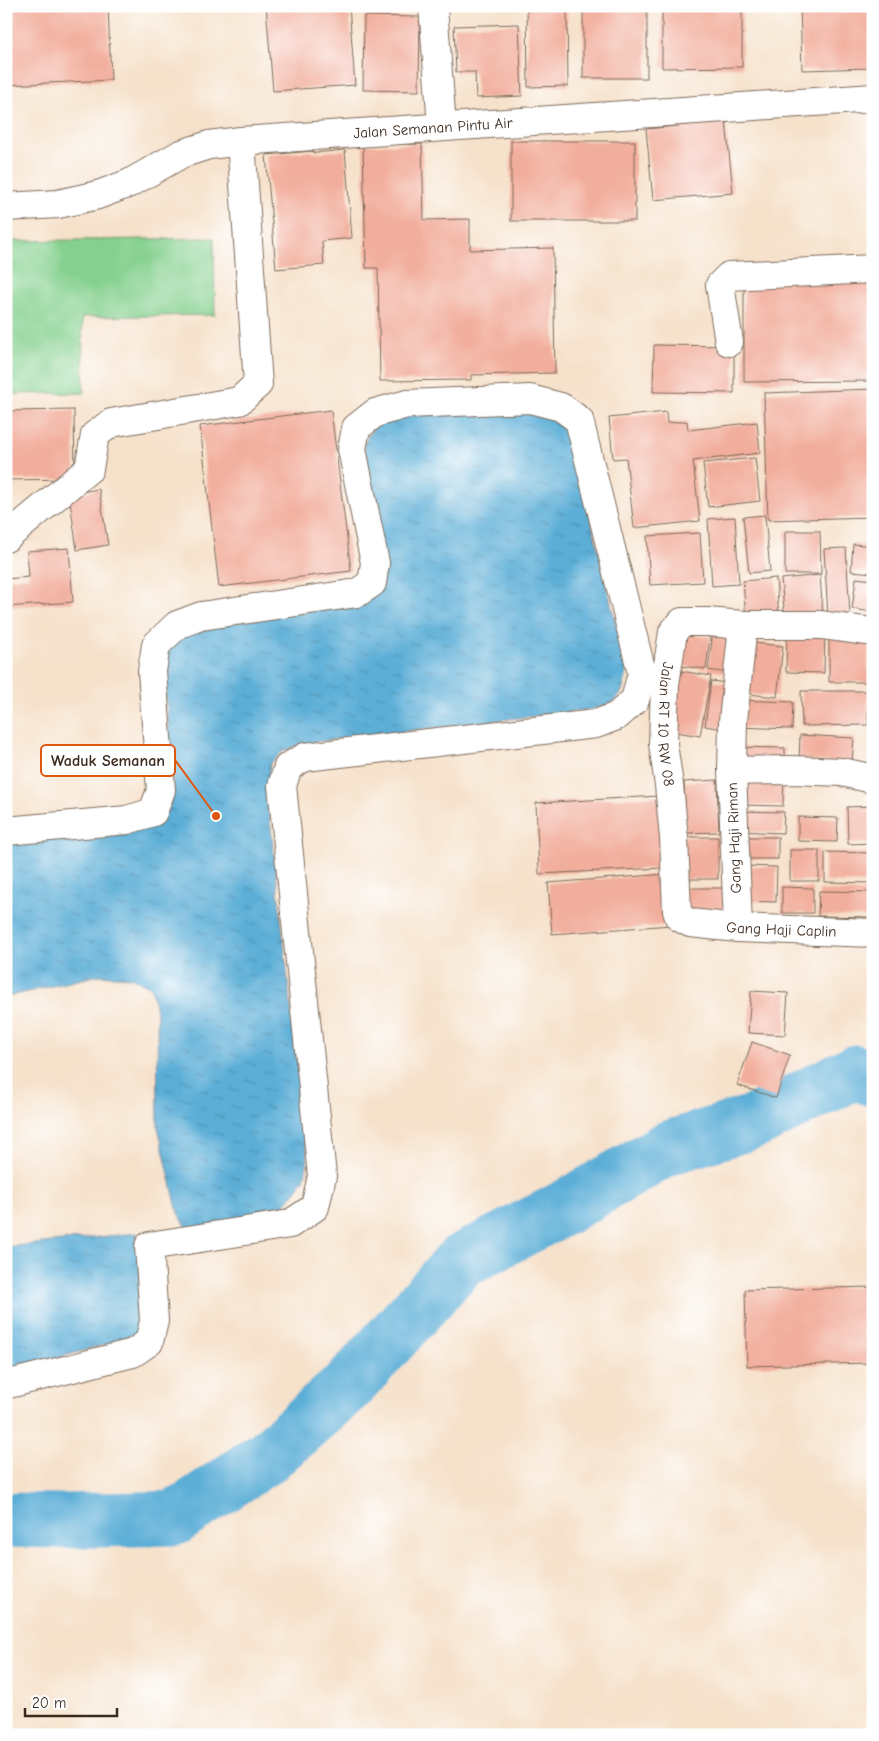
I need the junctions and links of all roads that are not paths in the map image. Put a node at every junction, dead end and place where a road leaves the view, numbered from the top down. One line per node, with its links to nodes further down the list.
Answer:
1 (433, 6): 3 (street)
2 (873, 98): 3 (street, Jalan Semanan Pintu Air)
3 (442, 127): 4 (street, Jalan Semanan Pintu Air)
4 (241, 141): 5 (street, Jalan Semanan Pintu Air); 8 (street)
5 (6, 207)
6 (873, 269): 7 (street)
7 (729, 342)
8 (6, 538)
9 (743, 625): 10 (street, Jalan RT 10 RW 08); 11 (street); 14 (street, Jalan RT 10 RW 08)
10 (873, 632)
11 (732, 771): 12 (street, Gang Haji Riman); 15 (street, Gang Haji Riman)
12 (873, 779)
13 (6, 831): 17 (street)
14 (690, 924): 15 (street, Gang Haji Caplin)
15 (738, 928): 16 (street, Gang Haji Caplin)
16 (873, 933)
17 (6, 1383)

